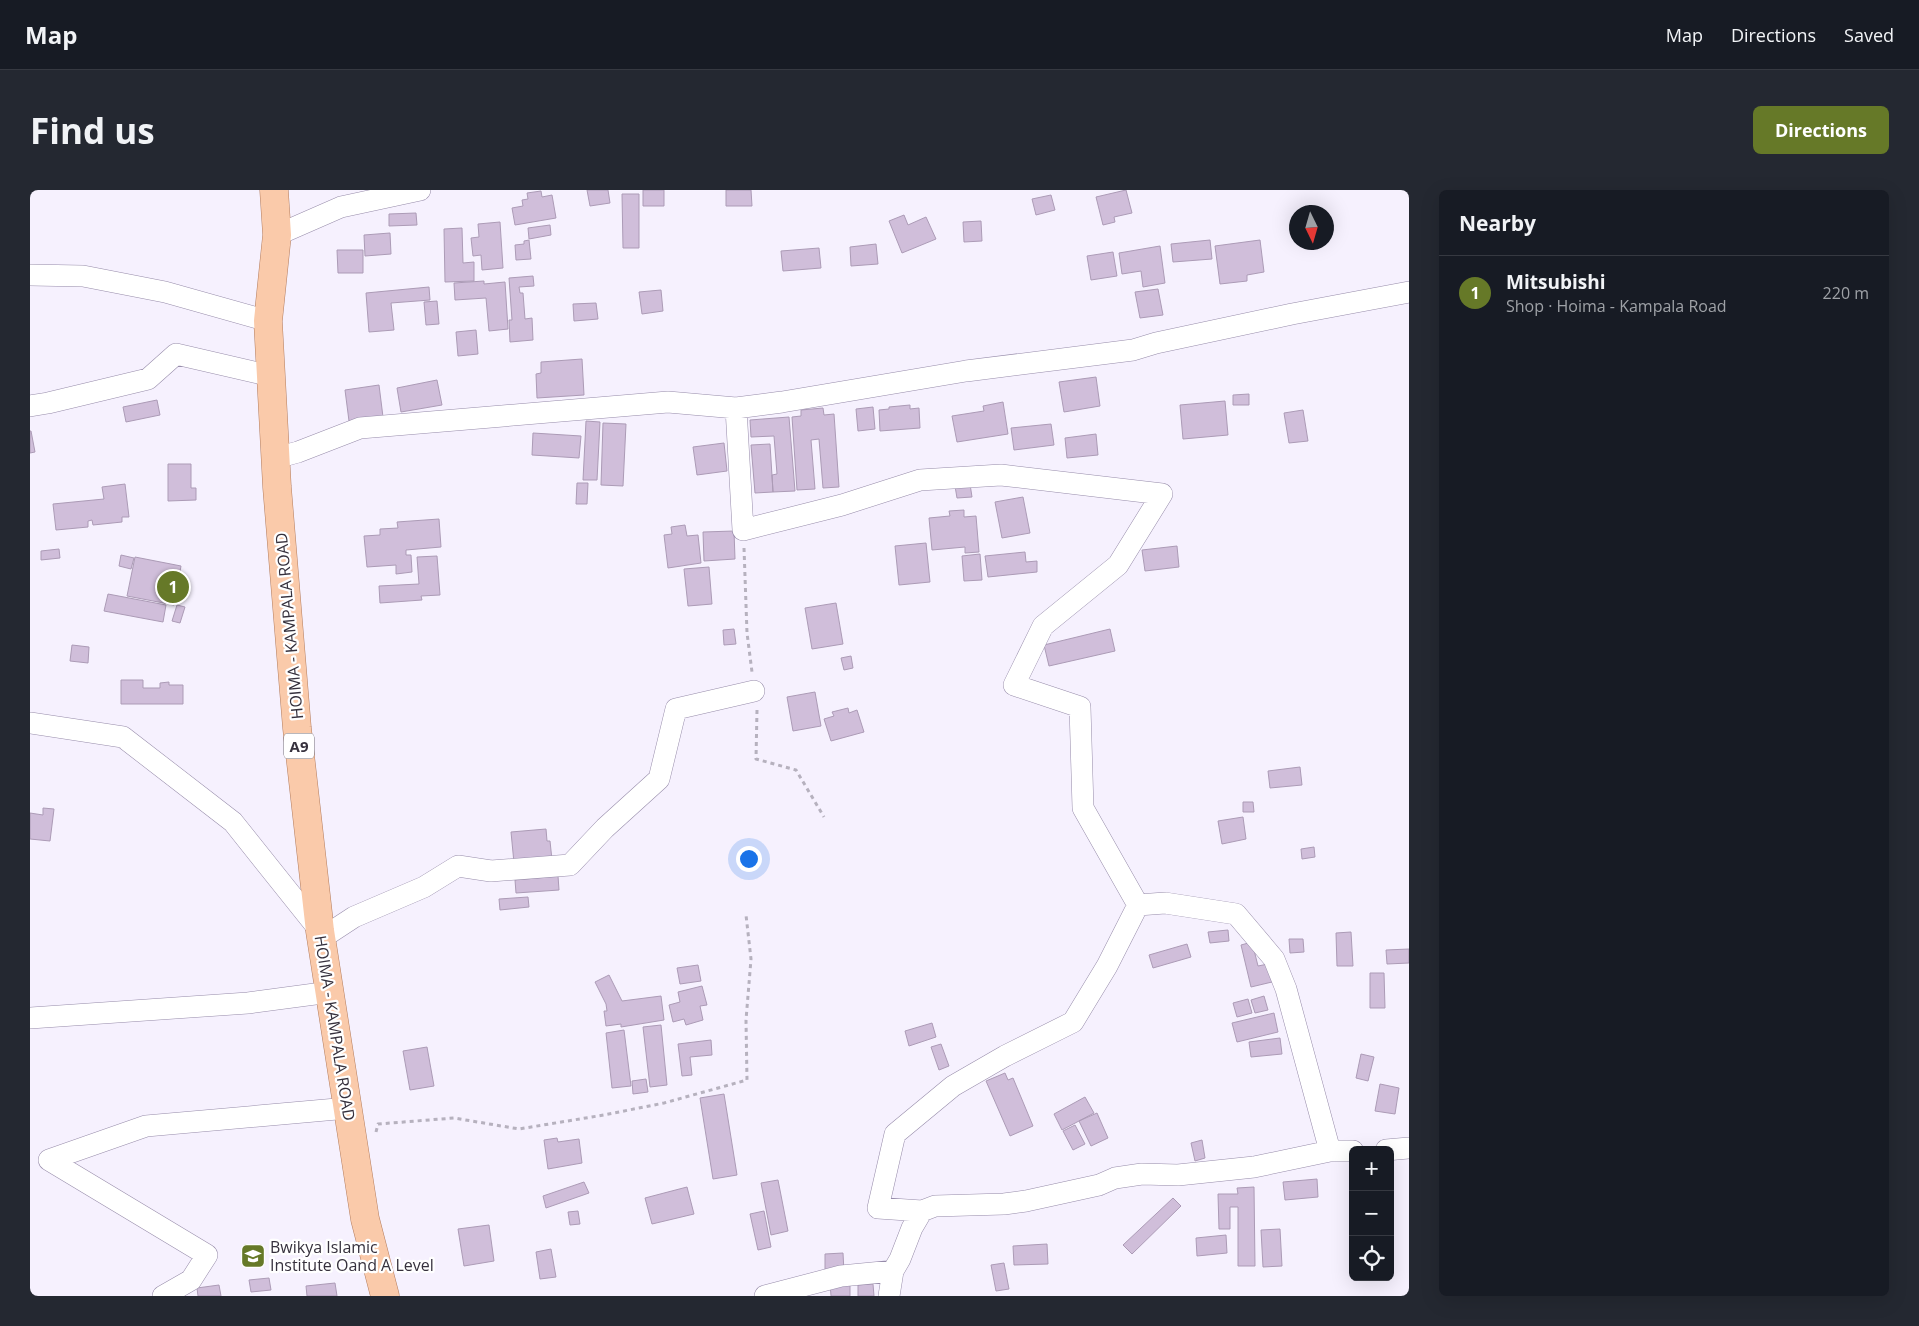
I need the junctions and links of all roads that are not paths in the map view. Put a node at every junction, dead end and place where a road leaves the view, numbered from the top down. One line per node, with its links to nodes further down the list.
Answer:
1 (274, 190): 3 (main road, HOIMA - KAMPALA ROAD / A9)
2 (420, 190): 3 (street)
3 (277, 235): 6 (main road, HOIMA - KAMPALA ROAD / A9)
4 (30, 275): 6 (street)
5 (1409, 292): 9 (street)
6 (268, 322): 7 (main road, HOIMA - KAMPALA ROAD / A9)
7 (271, 376): 8 (street); 10 (main road, HOIMA - KAMPALA ROAD / A9)
8 (30, 406)
9 (736, 408): 10 (street); 13 (street)
10 (276, 458): 14 (main road, HOIMA - KAMPALA ROAD / A9)
11 (754, 691): 14 (street)
12 (30, 723): 14 (street)
13 (1138, 905): 20 (street); 22 (street)
14 (321, 935): 15 (main road, HOIMA - KAMPALA ROAD / A9)
15 (330, 992): 16 (street); 17 (main road, HOIMA - KAMPALA ROAD / A9)
16 (30, 1018)
17 (348, 1108): 24 (street); 25 (main road, HOIMA - KAMPALA ROAD / A9)
18 (1409, 1148): 19 (street)
19 (1394, 1149)
20 (1330, 1151): 21 (street); 22 (street)
21 (1349, 1151)
22 (922, 1211): 23 (street)
23 (893, 1271): 26 (street); 27 (street)
24 (163, 1296)
25 (385, 1296)
26 (766, 1296)
27 (889, 1296)

